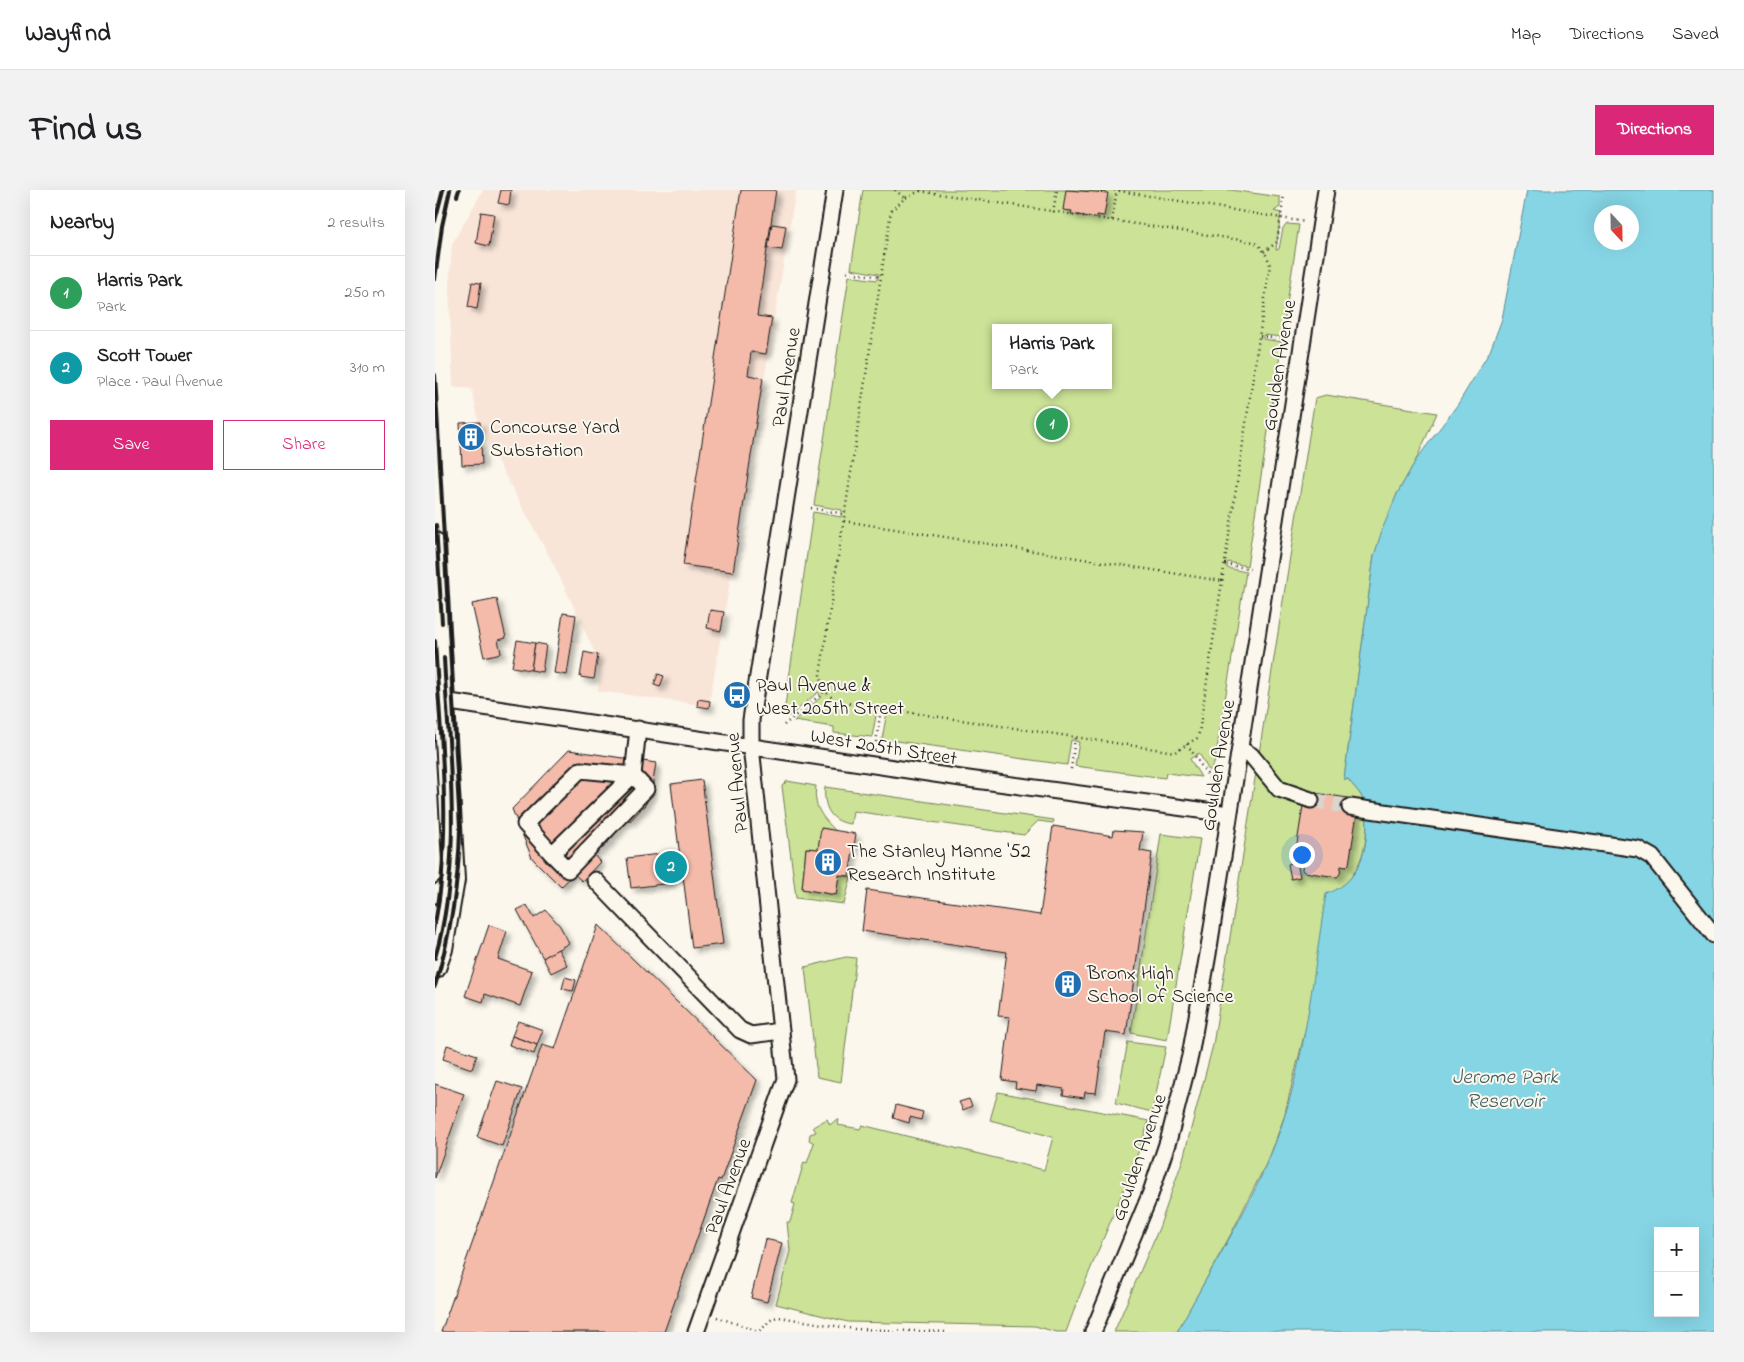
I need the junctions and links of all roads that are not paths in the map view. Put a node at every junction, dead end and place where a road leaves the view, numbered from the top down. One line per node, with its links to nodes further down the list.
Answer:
1 (835, 190): 7 (street, Paul Avenue)
2 (1326, 190): 8 (street, Goulden Avenue)
3 (435, 543): 4 (main road)
4 (437, 612): 5 (main road)
5 (443, 701): 6 (street, West 205th Street); 14 (main road)
6 (638, 729): 7 (street, West 205th Street); 9 (street)
7 (751, 746): 12 (street, West 205th Street); 19 (street, Paul Avenue)
8 (1240, 749): 10 (street); 12 (street, Goulden Avenue)
9 (633, 774): 13 (street); 13 (street); 13 (street)
10 (1311, 800)
11 (1356, 808): 17 (street)
12 (1229, 814): 21 (street, Goulden Avenue)
13 (552, 854)
14 (455, 880): 16 (street); 18 (main road)
15 (595, 880): 19 (street)
16 (435, 895)
17 (1714, 934)
18 (435, 968)
19 (781, 1031): 20 (street, Paul Avenue)
20 (696, 1332)
21 (1093, 1332)

